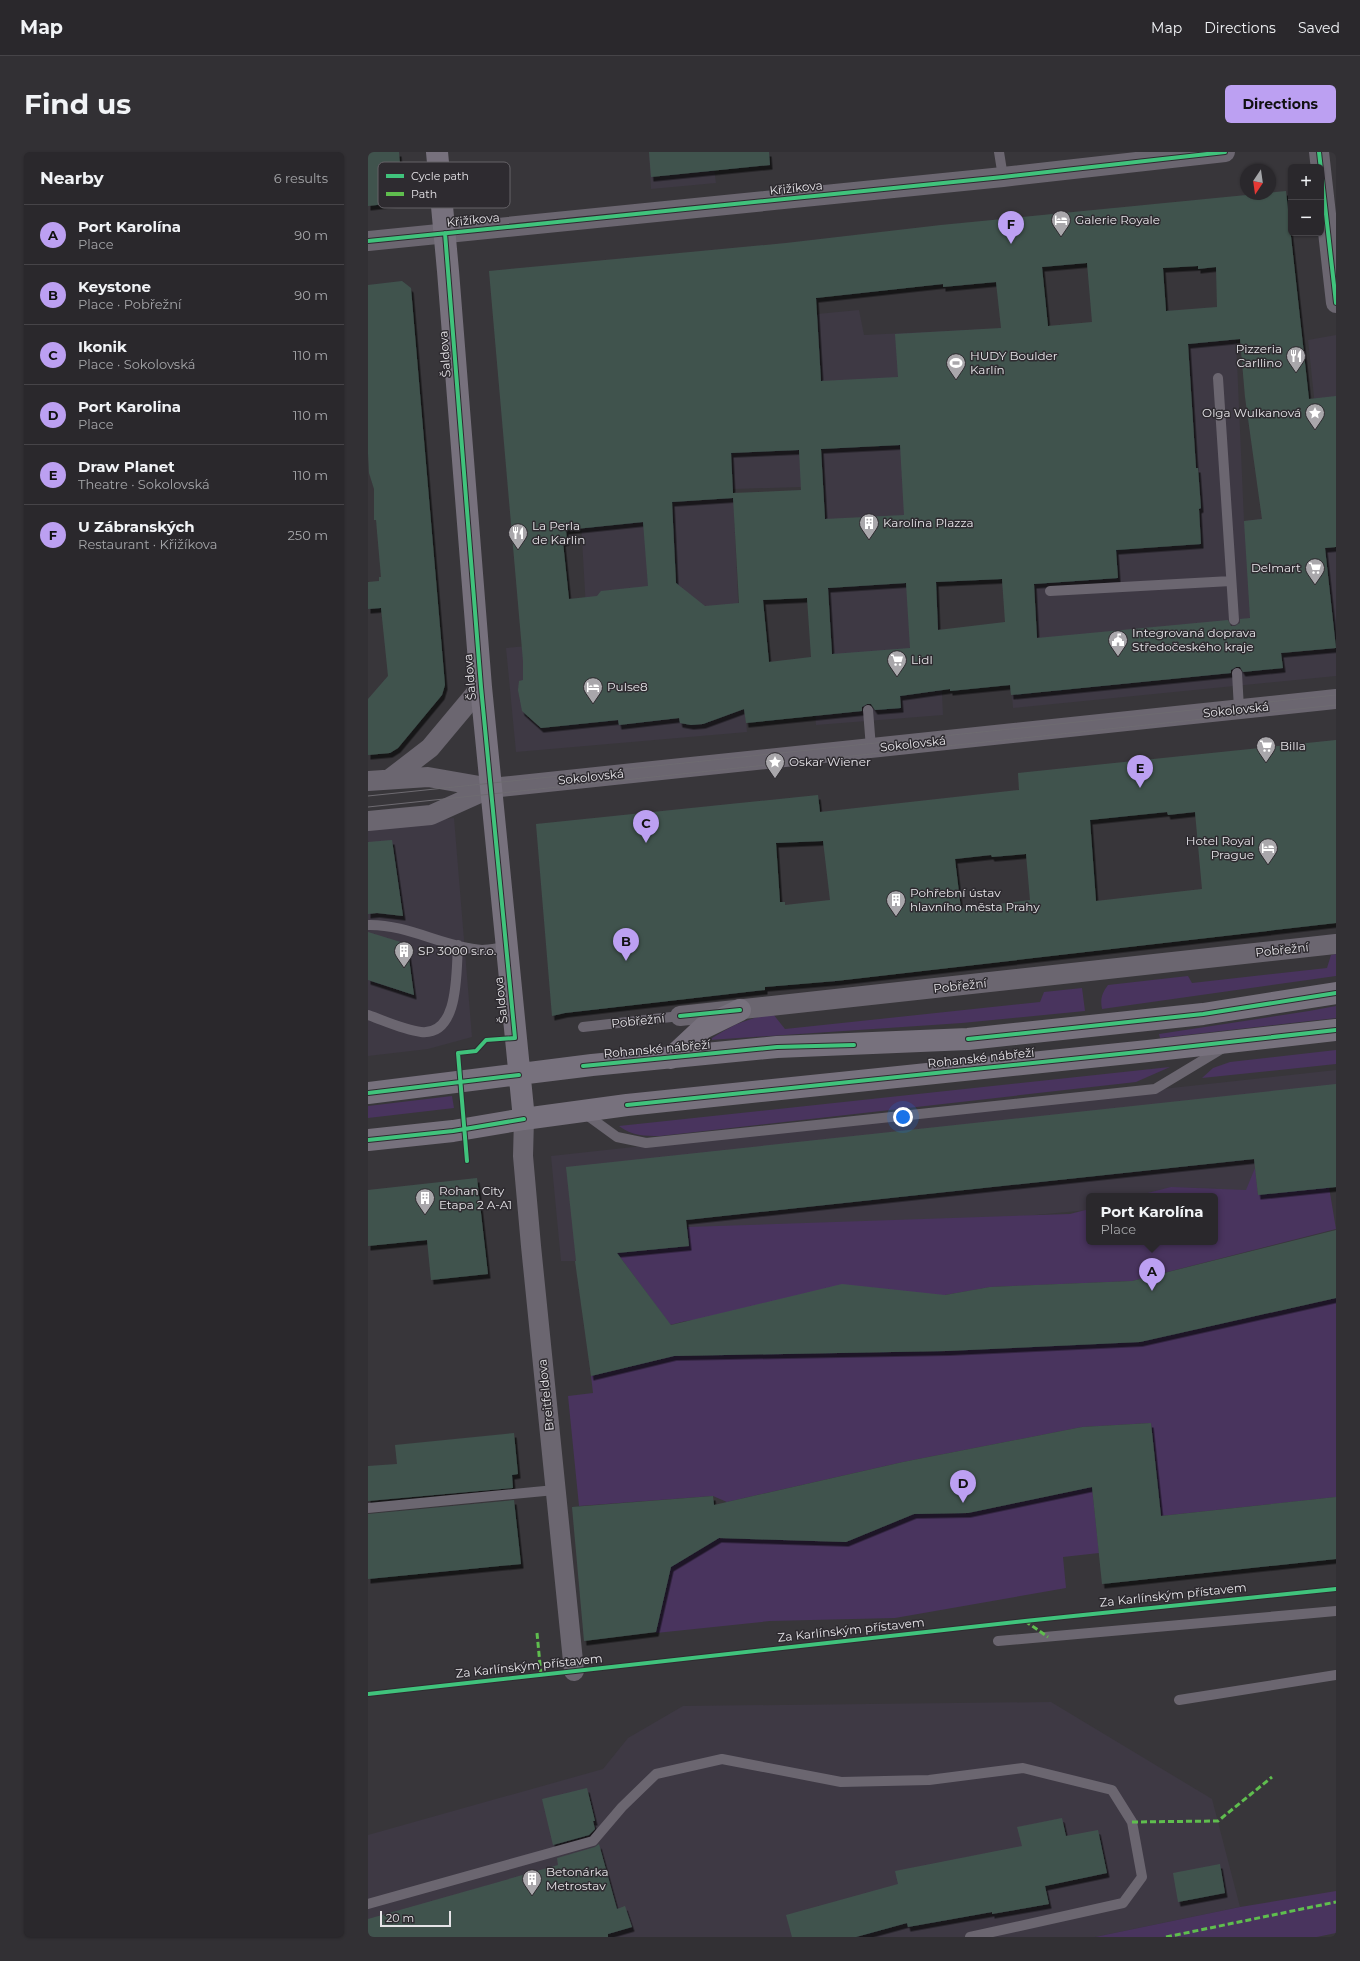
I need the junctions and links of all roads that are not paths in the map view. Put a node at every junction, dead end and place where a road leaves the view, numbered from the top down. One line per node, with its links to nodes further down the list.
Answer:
1 (437, 152): 5 (main road, Šaldova)
2 (1000, 152): 6 (lane)
3 (1225, 152): 6 (street, Křižíkova)
4 (1320, 152): 10 (street)
5 (438, 162)
6 (1003, 177): 8 (street, Křižíkova)
7 (442, 208): 8 (main road, Šaldova)
8 (444, 233): 9 (street, Křižíkova); 16 (main road, Šaldova)
9 (368, 241)
10 (1336, 303)
11 (1218, 378): 12 (lane)
12 (1231, 581): 13 (lane); 14 (lane)
13 (1050, 591)
14 (1234, 620)
15 (1237, 673): 18 (lane)
16 (481, 687): 21 (street, Šaldova); 23 (main road, Šaldova)
17 (1336, 699): 18 (street, Sokolovská)
18 (1239, 709): 20 (street, Sokolovská)
19 (868, 710): 20 (lane)
20 (871, 748): 23 (street, Sokolovská)
21 (391, 778): 22 (street, Sokolovská); 23 (street, Sokolovská)
22 (368, 781)
23 (491, 788): 24 (street, Sokolovská); 28 (main road, Šaldova)
24 (368, 821)
25 (368, 925): 27 (lane)
26 (1336, 944): 30 (street, Pobřežní)
27 (458, 945): 28 (lane); 31 (lane)
28 (506, 947): 37 (main road, Šaldova)
29 (1336, 993): 36 (main road, Rohanské nábřeží)
30 (740, 1010): 32 (street, Pobřežní); 36 (main road)
31 (368, 1015)
32 (680, 1016): 33 (lane, Pobřežní)
33 (583, 1027)
34 (1336, 1030): 35 (main road, Rohanské nábřeží)
35 (1234, 1042): 39 (main road, Rohanské nábřeží); 39 (lane)
36 (671, 1058): 37 (main road, Rohanské nábřeží)
37 (519, 1075): 38 (main road, Rohanské nábřeží); 40 (main road, Šaldova)
38 (368, 1093)
39 (581, 1111): 40 (main road, Rohanské nábřeží)
40 (524, 1119): 41 (main road, Rohanské nábřeží); 42 (street, Breitfeldova)
41 (368, 1140)
42 (555, 1490): 43 (lane); 46 (street, Breitfeldova)
43 (368, 1508)
44 (1336, 1611): 45 (lane)
45 (998, 1641)
46 (574, 1671)
47 (1336, 1675): 48 (lane)
48 (1179, 1700)
49 (368, 1904): 50 (lane)
50 (970, 1937)

